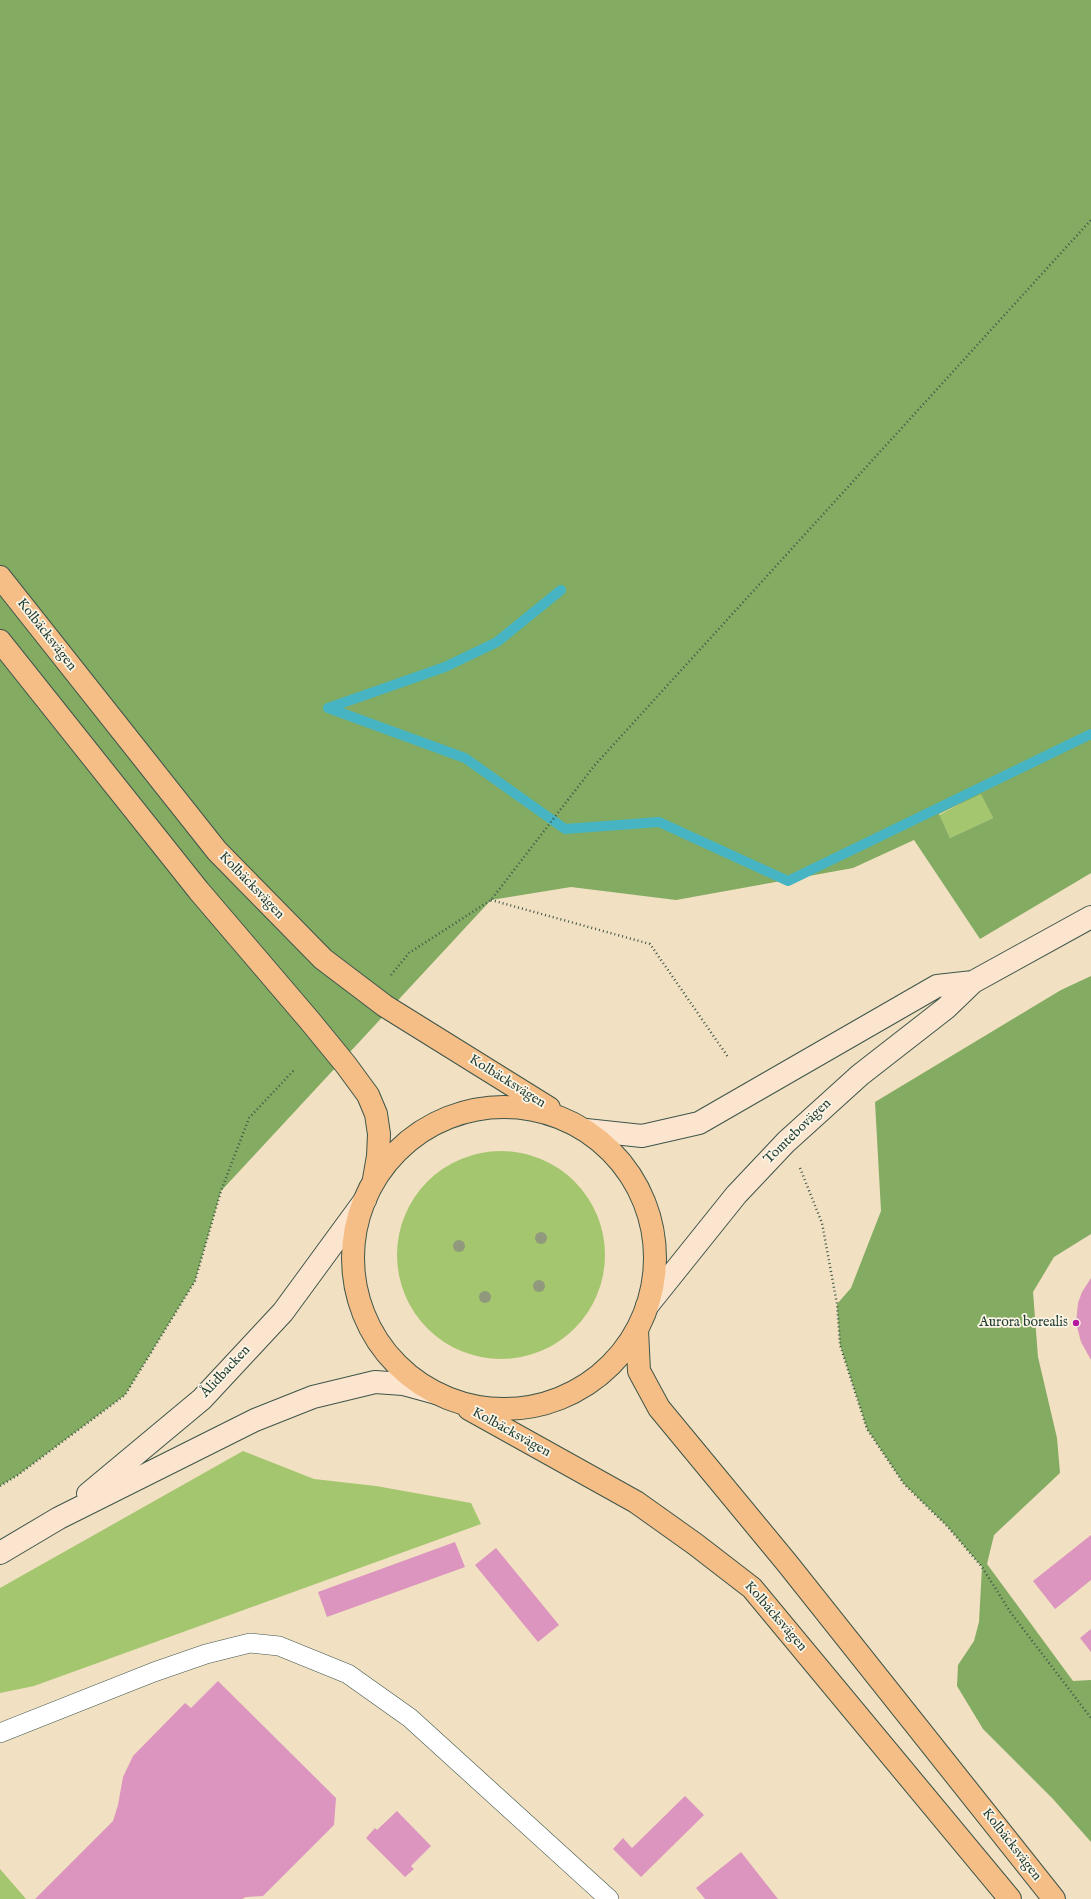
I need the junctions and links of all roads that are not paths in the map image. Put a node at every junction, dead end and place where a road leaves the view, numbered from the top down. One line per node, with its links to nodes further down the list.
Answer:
1 (0, 577): 5 (highway, Kolbäcksvägen)
2 (0, 641): 6 (highway)
3 (1091, 917): 4 (main road, Tomtebovägen)
4 (973, 982): 5 (main road, Tomtebovägen); 7 (main road, Tomtebovägen)
5 (578, 1126): 6 (highway); 7 (highway)
6 (369, 1191): 9 (highway); 10 (main road, Ålidbacken)
7 (647, 1306): 8 (highway)
8 (637, 1330): 9 (highway); 15 (highway, Kolbäcksvägen)
9 (444, 1396): 10 (main road, Ålidbacken); 14 (highway, Kolbäcksvägen)
10 (59, 1518): 11 (main road, Ålidbacken)
11 (0, 1553)
12 (0, 1733): 13 (lane)
13 (609, 1899)
14 (1010, 1899)
15 (1054, 1899)

